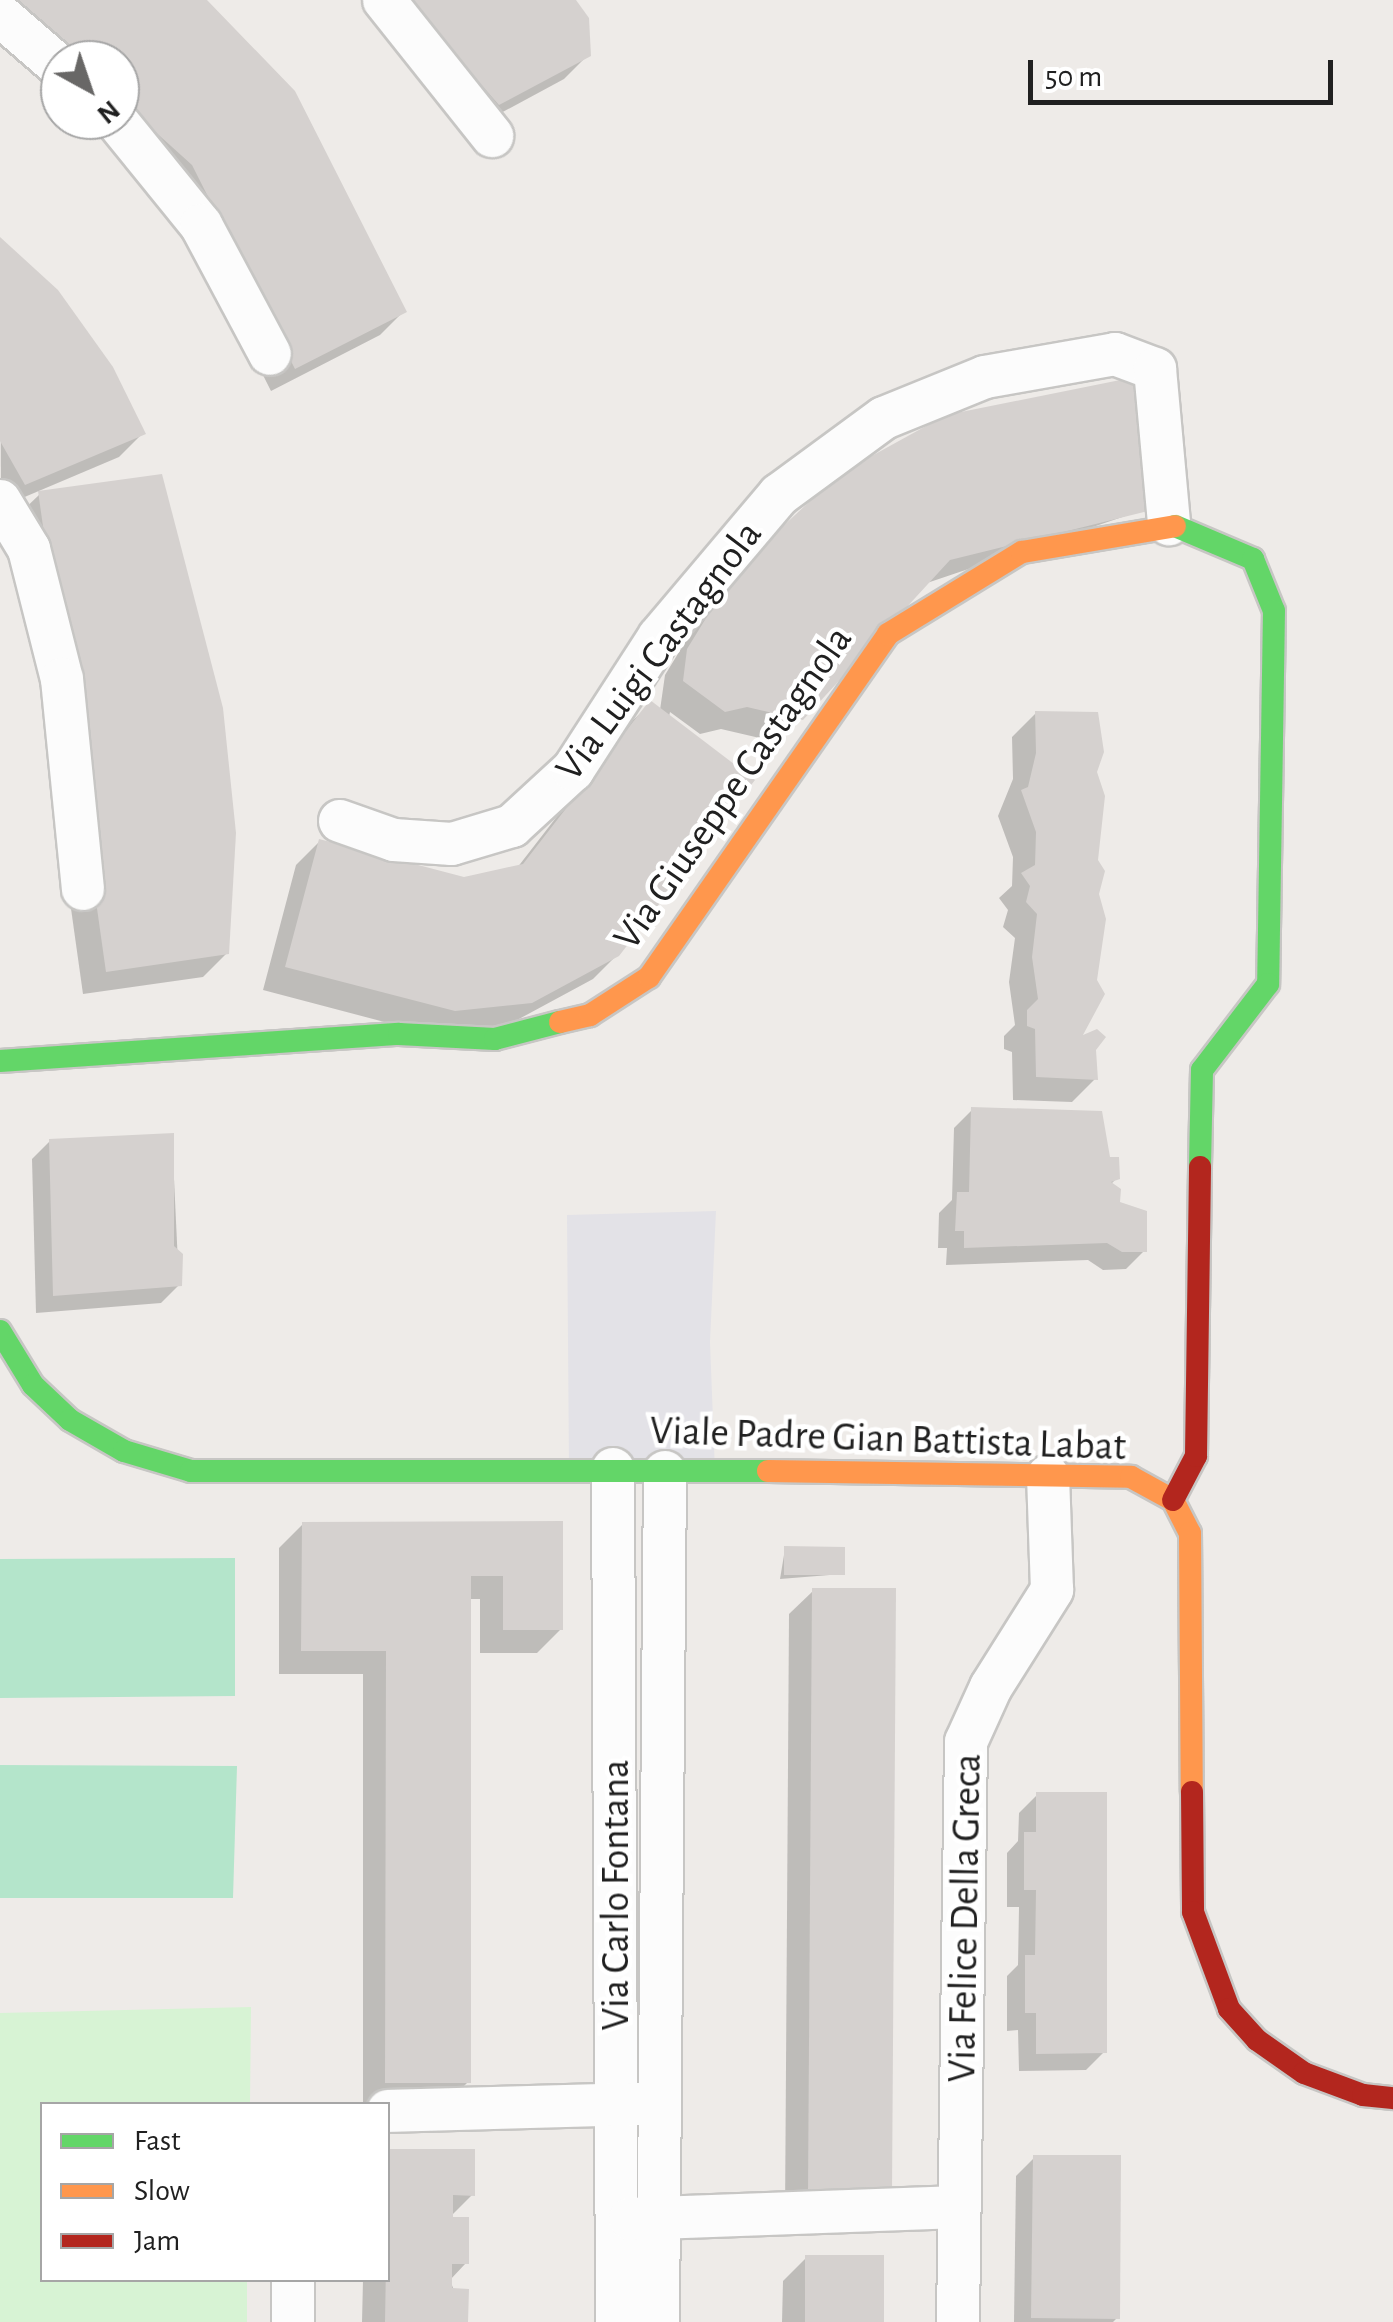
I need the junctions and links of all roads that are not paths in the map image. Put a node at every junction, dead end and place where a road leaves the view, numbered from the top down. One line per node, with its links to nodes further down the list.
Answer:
1 (384, 0): 4 (street)
2 (0, 16): 3 (street)
3 (40, 50)
4 (492, 136)
5 (132, 140): 6 (street)
6 (270, 354)
7 (0, 501): 10 (street)
8 (1169, 524): 9 (street, Via Luigi Castagnola); 11 (street, Via Giuseppe Castagnola); 16 (street)
9 (340, 821)
10 (83, 889)
11 (0, 1061)
12 (0, 1331): 13 (street, Viale Padre Gian Battista Labat)
13 (613, 1469): 14 (street, Viale Padre Gian Battista Labat); 18 (street, Via Carlo Fontana)
14 (665, 1472): 15 (street, Viale Padre Gian Battista Labat); 19 (street, Via Carlo Fontana)
15 (1048, 1476): 16 (street, Viale Padre Gian Battista Labat); 21 (street, Via Felice Della Greca)
16 (1173, 1500): 17 (street, Viale Padre Gian Battista Labat)
17 (1393, 2098)
18 (618, 2104): 19 (street); 20 (street); 22 (street, Via Carlo Fontana)
19 (660, 2104): 22 (street, Via Carlo Fontana)
20 (390, 2112)
21 (959, 2207): 22 (street); 27 (street, Via Felice Della Greca)
22 (639, 2219): 25 (street, Via Carlo Fontana); 26 (street, Via Carlo Fontana)
23 (293, 2282): 24 (street)
24 (293, 2322)
25 (617, 2322)
26 (658, 2322)
27 (958, 2322)

